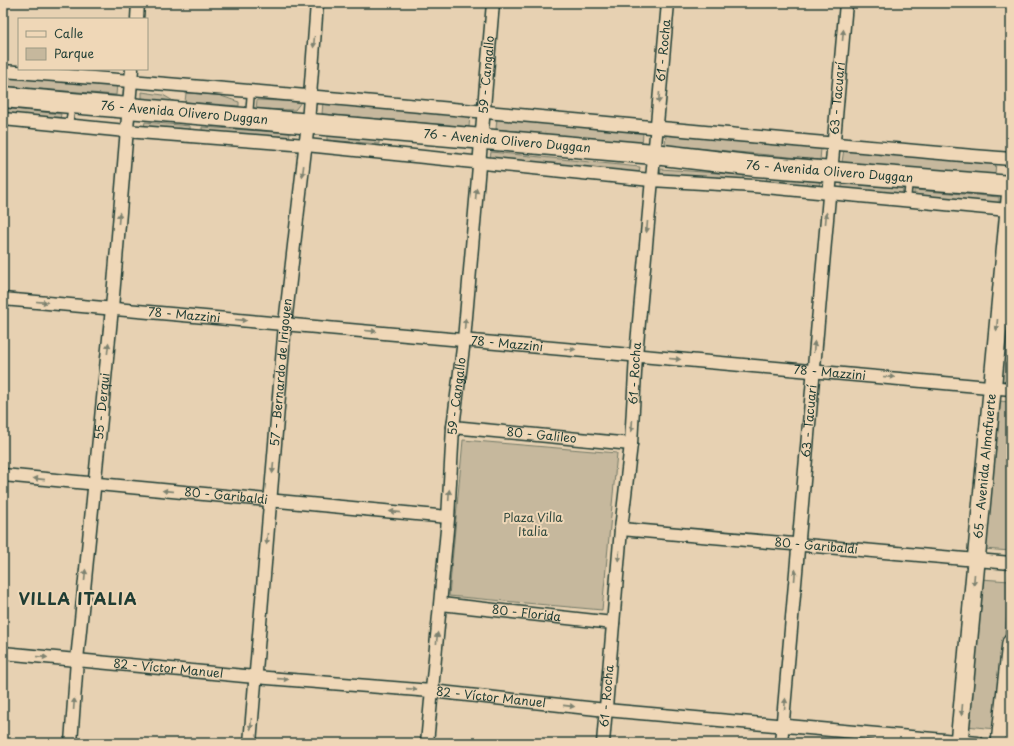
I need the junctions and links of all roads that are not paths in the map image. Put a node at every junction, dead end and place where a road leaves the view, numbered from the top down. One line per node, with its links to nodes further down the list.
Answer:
1 (138, 3): 6 (street)
2 (317, 3): 10 (street, 57 - Bernardo de Irigoyen, one-way to 10)
3 (493, 3): 14 (street, 59 - Cangallo)
4 (668, 3): 19 (street, 61 - Rocha, one-way to 19)
5 (846, 3): 22 (street, 63 - Tacuarí, one-way to 5)
6 (137, 18)
7 (3, 71): 8 (street)
8 (132, 75): 9 (street); 13 (street, 55 - Derqui)
9 (251, 90): 10 (street); 16 (lane)
10 (310, 95): 14 (street); 17 (street, 57 - Bernardo de Irigoyen)
11 (3, 97): 12 (highway, 76 - Avenida Olivero Duggan)
12 (72, 104): 13 (highway, 76 - Avenida Olivero Duggan); 18 (lane)
13 (129, 109): 16 (highway, 76 - Avenida Olivero Duggan); 20 (street, 55 - Derqui)
14 (484, 111): 19 (street); 21 (street, 59 - Cangallo)
15 (3, 119): 18 (street, 76 - Avenida Olivero Duggan)
16 (249, 119): 17 (highway, 76 - Avenida Olivero Duggan)
17 (308, 124): 21 (highway, 76 - Avenida Olivero Duggan); 23 (street, 57 - Bernardo de Irigoyen)
18 (69, 125): 20 (street, 76 - Avenida Olivero Duggan)
19 (656, 129): 22 (street); 24 (street, 61 - Rocha)
20 (126, 131): 23 (street, 76 - Avenida Olivero Duggan); 37 (street, 55 - Derqui, one-way to 20)
21 (480, 140): 24 (highway, 76 - Avenida Olivero Duggan); 26 (street, 59 - Cangallo)
22 (833, 144): 25 (street); 27 (street, 63 - Tacuarí)
23 (306, 145): 26 (street, 76 - Avenida Olivero Duggan); 38 (street, 57 - Bernardo de Irigoyen, one-way to 38)
24 (654, 154): 28 (highway, 76 - Avenida Olivero Duggan); 30 (street, 61 - Rocha)
25 (1011, 158)
26 (479, 162): 30 (street, 76 - Avenida Olivero Duggan); 39 (street, 59 - Cangallo, one-way to 26)
27 (832, 172): 28 (highway, 76 - Avenida Olivero Duggan); 29 (highway, 76 - Avenida Olivero Duggan); 33 (street, 63 - Tacuarí)
28 (755, 176): 30 (street, 76 - Avenida Olivero Duggan); 33 (street, 76 - Avenida Olivero Duggan)
29 (909, 179): 31 (highway, 76 - Avenida Olivero Duggan); 34 (lane)
30 (651, 180): 40 (street, 61 - Rocha, one-way to 40)
31 (1011, 186)
32 (1011, 189): 35 (main road, 65 - Avenida Almafuerte)
33 (828, 193): 34 (street, 76 - Avenida Olivero Duggan); 41 (street, 63 - Tacuarí, one-way to 33)
34 (907, 201): 35 (street, 76 - Avenida Olivero Duggan)
35 (1009, 221): 42 (main road, 65 - Avenida Almafuerte, one-way to 42)
36 (3, 299): 37 (street, 78 - Mazzini, one-way to 37)
37 (112, 308): 38 (street, 78 - Mazzini, one-way to 38); 47 (street, 55 - Derqui, one-way to 37)
38 (285, 324): 39 (street, 78 - Mazzini, one-way to 39); 48 (street, 57 - Bernardo de Irigoyen, one-way to 48)
39 (464, 340): 40 (street, 78 - Mazzini, one-way to 40); 44 (street, 59 - Cangallo)
40 (636, 356): 41 (street, 78 - Mazzini, one-way to 41); 45 (street, 61 - Rocha, one-way to 45)
41 (812, 370): 42 (street, 78 - Mazzini, one-way to 42); 51 (street, 63 - Tacuarí)
42 (992, 386): 43 (street, 78 - Mazzini); 52 (main road, 65 - Avenida Almafuerte)
43 (1011, 389)
44 (453, 427): 45 (street, 80 - Galileo); 49 (street, 59 - Cangallo, one-way to 44)
45 (631, 444): 50 (street, 61 - Rocha)
46 (3, 475): 47 (street, 80 - Garibaldi, one-way to 46)
47 (94, 484): 48 (street, 80 - Garibaldi, one-way to 47); 58 (street, 55 - Derqui, one-way to 47)
48 (270, 500): 49 (street, 80 - Garibaldi, one-way to 48); 59 (street, 57 - Bernardo de Irigoyen, one-way to 59)
49 (448, 517): 54 (street, 59 - Cangallo)
50 (621, 528): 51 (street, 80 - Garibaldi); 55 (street, 61 - Rocha, one-way to 55)
51 (797, 545): 52 (street, 80 - Garibaldi); 62 (street, 63 - Tacuarí, one-way to 51)
52 (976, 561): 53 (street, 80 - Garibaldi); 63 (main road, 65 - Avenida Almafuerte, one-way to 63)
53 (1011, 564)
54 (440, 604): 55 (street, 80 - Florida); 60 (street, 59 - Cangallo, one-way to 54)
55 (613, 623): 61 (street, 61 - Rocha)
56 (1011, 643): 70 (main road)
57 (3, 653): 58 (street, 82 - Víctor Manuel, one-way to 58)
58 (77, 660): 59 (street, 82 - Víctor Manuel); 64 (street, 55 - Derqui, one-way to 58)
59 (255, 677): 60 (street, 82 - Víctor Manuel, one-way to 60); 65 (street, 57 - Bernardo de Irigoyen, one-way to 65)
60 (431, 691): 61 (street, 82 - Víctor Manuel, one-way to 61); 66 (street, 59 - Cangallo)
61 (606, 710): 62 (street, 82 - Víctor Manuel); 67 (street, 61 - Rocha)
62 (783, 725): 63 (street, 82 - Víctor Manuel); 68 (street, 63 - Tacuarí)
63 (959, 742): 69 (street, 82 - Víctor Manuel)
64 (71, 743)
65 (250, 743)
66 (427, 743)
67 (603, 743)
68 (781, 743)
69 (978, 743)
70 (1000, 743)

